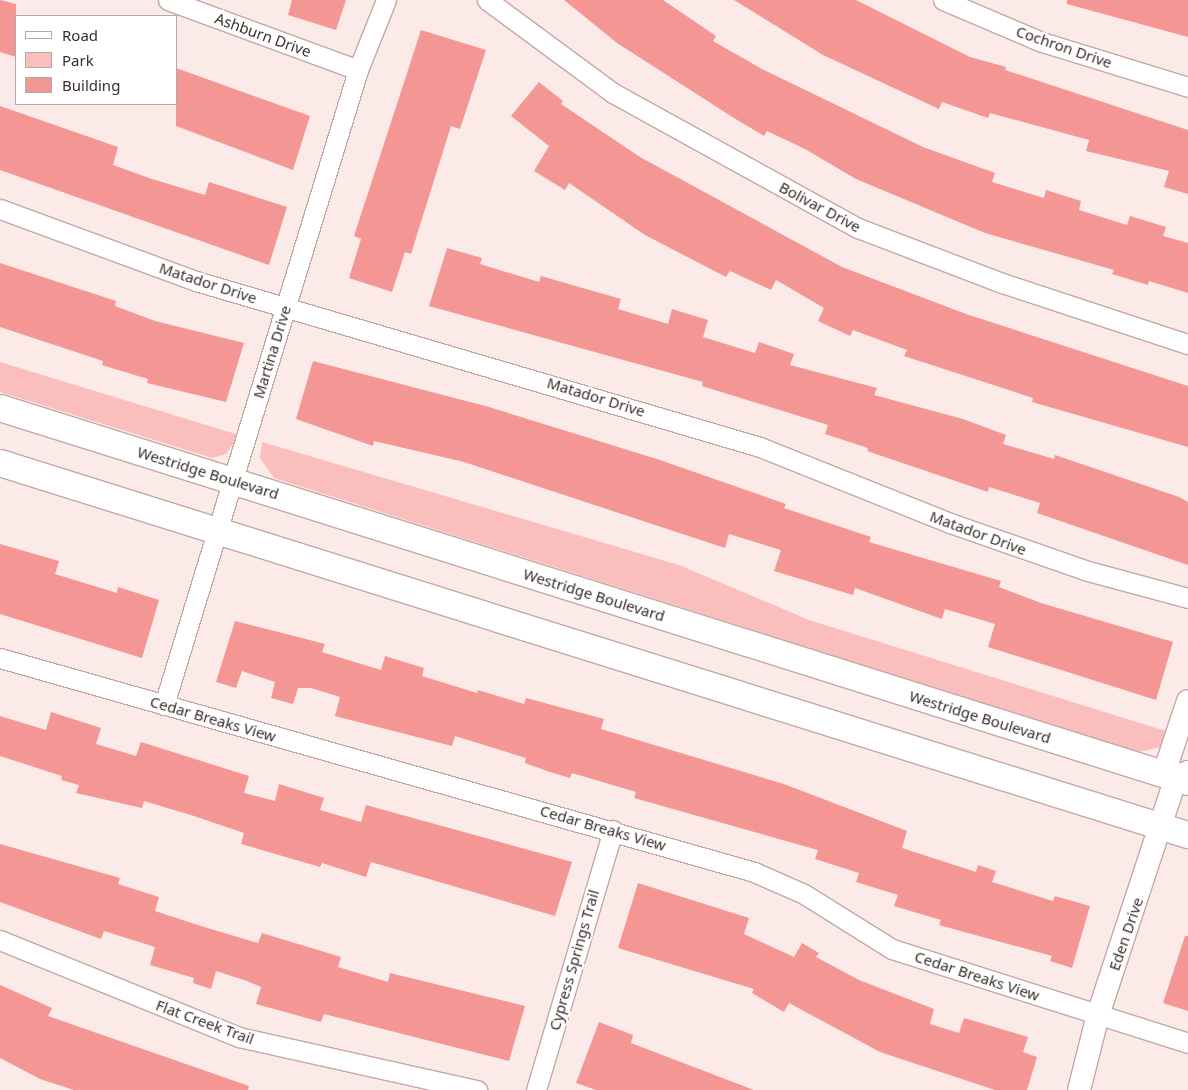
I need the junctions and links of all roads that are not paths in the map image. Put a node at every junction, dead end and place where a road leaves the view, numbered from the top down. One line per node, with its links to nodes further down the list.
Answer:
1 (168, 0): 5 (street, Ashburn Drive)
2 (386, 0): 5 (street, Martina Drive)
3 (487, 0): 9 (street, Bolivar Drive)
4 (944, 0): 6 (street, Cochron Drive)
5 (358, 70): 8 (street, Martina Drive)
6 (1188, 87)
7 (0, 209): 8 (street, Matador Drive)
8 (285, 308): 12 (street, Martina Drive); 14 (street, Matador Drive)
9 (1188, 344)
10 (0, 408): 12 (main road, Westridge Boulevard)
11 (0, 463): 13 (main road)
12 (232, 481): 13 (street, Martina Drive); 18 (main road, Westridge Boulevard)
13 (218, 529): 17 (street, Martina Drive); 19 (main road)
14 (1188, 598)
15 (0, 658): 17 (street, Cedar Breaks View)
16 (1188, 701): 18 (street)
17 (164, 705): 20 (street, Cedar Breaks View)
18 (1184, 777): 19 (street, Eden Drive)
19 (1162, 827): 21 (main road); 23 (street, Eden Drive)
20 (613, 830): 23 (street, Cedar Breaks View); 26 (street, Cypress Springs Trail)
21 (1188, 835)
22 (0, 940): 25 (street, Flat Creek Trail)
23 (1098, 1015): 24 (street, Cedar Breaks View); 27 (street, Eden Drive)
24 (1188, 1043)
25 (477, 1090)
26 (536, 1090)
27 (1079, 1090)

